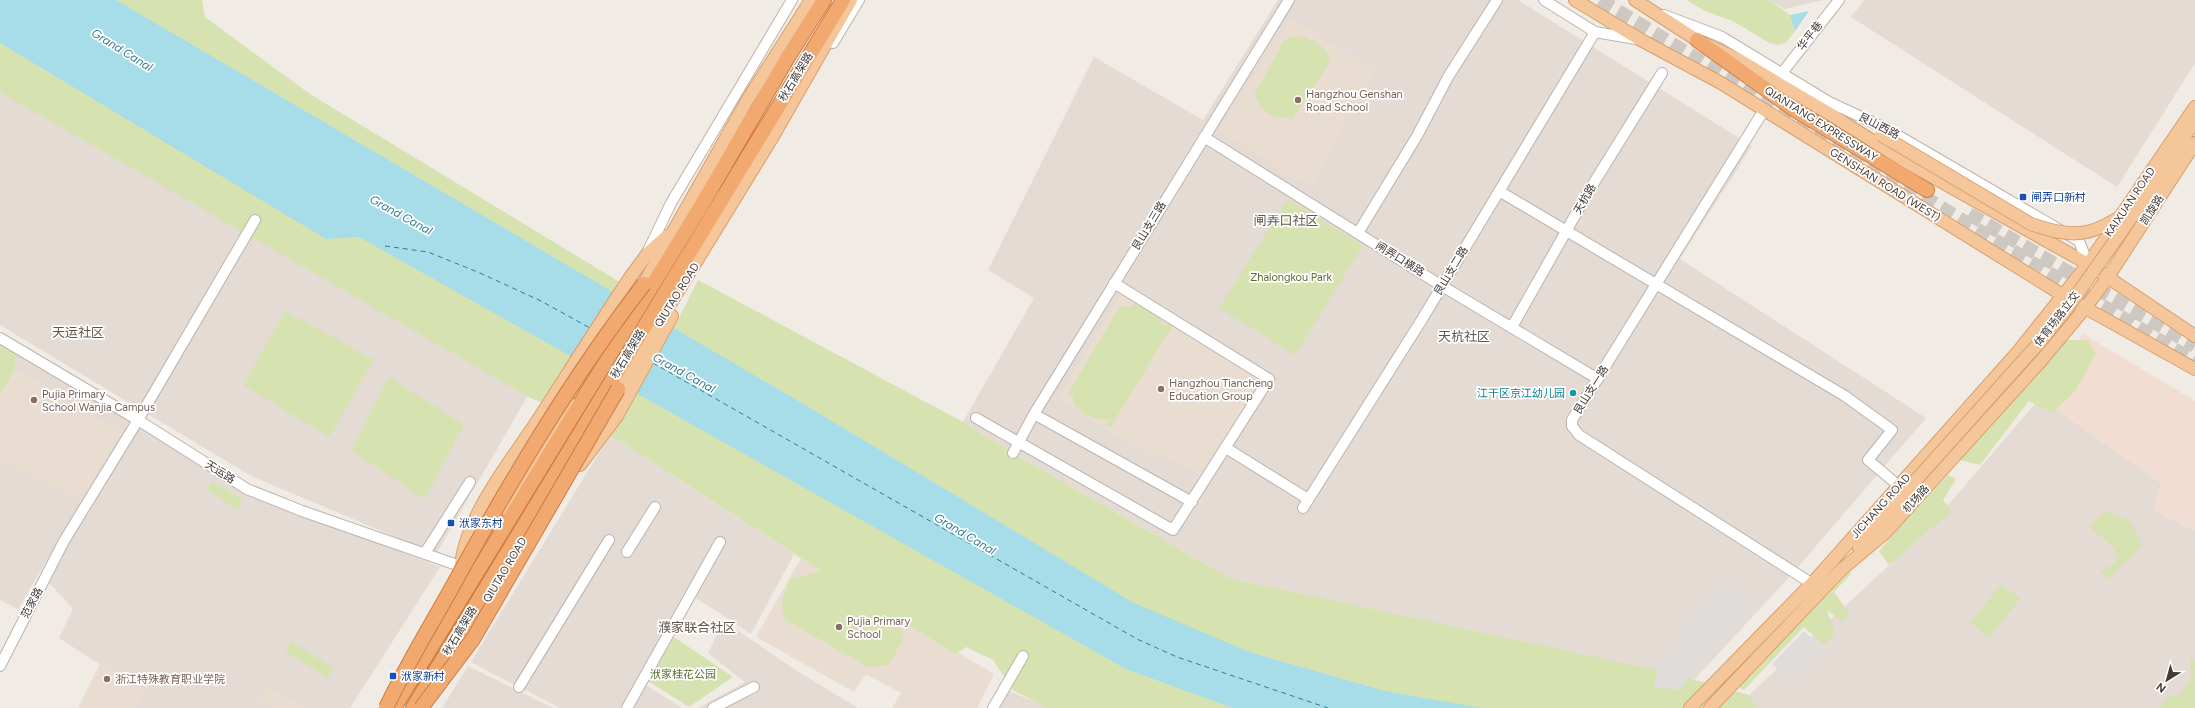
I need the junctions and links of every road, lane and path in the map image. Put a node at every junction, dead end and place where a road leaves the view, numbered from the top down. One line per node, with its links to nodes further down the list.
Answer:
1 (792, 0): 24 (street)
2 (812, 0): 19 (main road)
3 (824, 0): 77 (highway, 秋石高架路)
4 (843, 0): 78 (highway, 秋石高架路)
5 (851, 0): 26 (main road, QIUTAO ROAD)
6 (859, 0): 26 (street)
7 (1289, 0): 25 (street, 艮山支三路)
8 (1497, 0): 34 (street)
9 (1544, 0): 14 (street)
10 (1575, 0): 15 (main road, GENSHAN ROAD (WEST))
11 (1635, 0): 13 (main road)
12 (1838, 0): 18 (street, 华平巷)
13 (1652, 10): 16 (main road); 18 (street, 艮山西路)
14 (1596, 32): 15 (street); 29 (street, 艮山支二路)
15 (1641, 40): 21 (main road, GENSHAN ROAD (WEST))
16 (1697, 40): 22 (main road); 28 (highway, QIANTANG EXPRESSWAY)
17 (1662, 73): 33 (street, 天杭路)
18 (1782, 73): 36 (street, 艮山西路)
19 (748, 99): 24 (street); 32 (main road)
20 (2195, 107): 36 (main road, KAIXUAN ROAD)
21 (1764, 110): 40 (street, 艮山支一路); 43 (main road, GENSHAN ROAD (WEST))
22 (1830, 114): 30 (main road, bridge); 36 (main road)
23 (2195, 121): 30 (main road, 体育场路立交)
24 (719, 125): 35 (street)
25 (1204, 137): 34 (street, 闸弄口横路); 38 (street, 艮山支三路)
26 (772, 138): 42 (main road, QIUTAO ROAD)
27 (2195, 143): 37 (main road, 凯旋路)
28 (1927, 190)
29 (1500, 192): 33 (street); 41 (street, 艮山支二路)
30 (2141, 204): 59 (main road, 体育场路立交, bridge)
31 (255, 220): 53 (street, 范家路)
32 (675, 230): 35 (main road); 39 (main road)
33 (1566, 231): 40 (street); 45 (street, 天杭路)
34 (1358, 233): 41 (street, 闸弄口横路)
35 (648, 252): 66 (main road)
36 (2088, 264): 37 (main road); 43 (main road, KAIXUAN ROAD)
37 (2108, 277): 44 (main road, 机场路); 46 (main road)
38 (1114, 283): 51 (street, 艮山支三路); 55 (street)
39 (644, 284): 69 (main road, bridge); 76 (highway, bridge)
40 (1656, 285): 49 (street, 艮山支一路); 58 (street)
41 (1442, 286): 45 (street, 闸弄口横路); 55 (street, 艮山支二路)
42 (679, 292): 50 (main road, QIUTAO ROAD); 70 (main road)
43 (2064, 296): 44 (main road, GENSHAN ROAD (WEST)); 58 (main road, JICHANG ROAD)
44 (2086, 308): 48 (main road, GENSHAN ROAD (WEST)); 67 (main road, 机场路)
45 (1512, 327): 49 (street, 闸弄口横路)
46 (2195, 336)
47 (0, 338): 53 (street, 天运路)
48 (2195, 369)
49 (1598, 379): 68 (street, 艮山支一路)
50 (618, 389): 70 (main road, QIUTAO ROAD, bridge); 79 (highway, bridge)
51 (1034, 414): 54 (street, 艮山支三路); 60 (street)
52 (976, 418): 54 (street)
53 (138, 420): 65 (street, 天运路); 72 (street, 范家路)
54 (1018, 443): 56 (street, 艮山支三路); 60 (street)
55 (1226, 448): 60 (street)
56 (1013, 453)
57 (470, 482): 65 (street)
58 (1899, 486): 68 (main road, JICHANG ROAD)
59 (1898, 500): 67 (main road, 体育场路立交); 68 (main road, 体育场路立交)
60 (1192, 502)
61 (655, 507): 64 (street)
62 (609, 540): 73 (street)
63 (720, 542): 80 (street)
64 (627, 552)
65 (425, 553): 66 (street, 天运路)
66 (460, 566): 69 (main road)
67 (1841, 570): 84 (main road, 机场路)
68 (1813, 581): 83 (main road, JICHANG ROAD)
69 (458, 588): 75 (main road)
70 (495, 589): 79 (main road, QIUTAO ROAD)
71 (1023, 656): 82 (street)
72 (0, 666)
73 (520, 687)
74 (754, 687): 81 (street)
75 (382, 708)
76 (386, 708)
77 (394, 708)
78 (413, 708)
79 (421, 708)
80 (627, 708)
81 (713, 708)
82 (993, 708)
83 (1691, 708)
84 (1710, 708)

